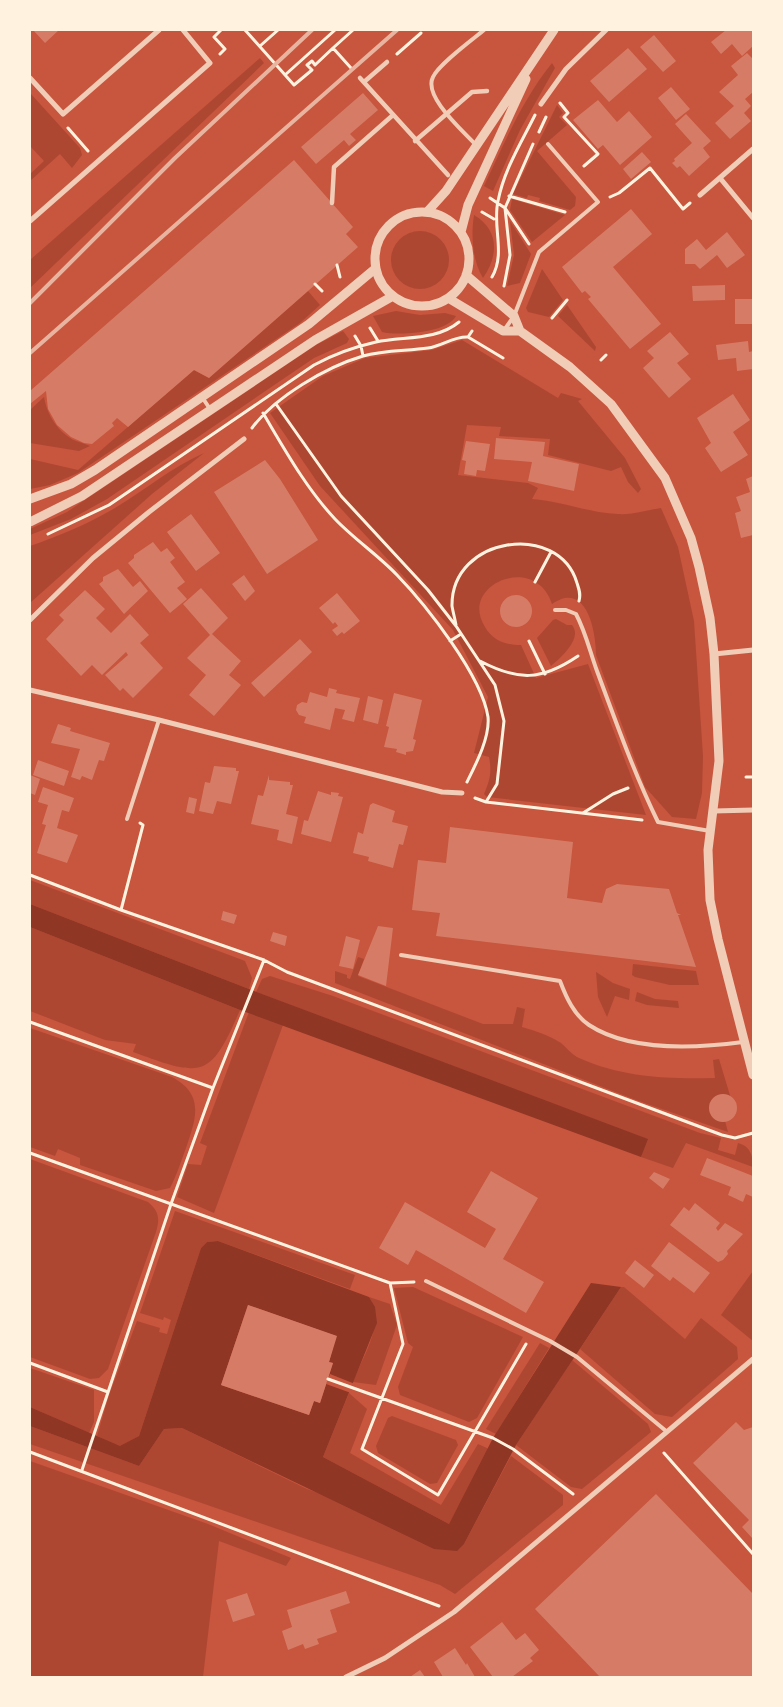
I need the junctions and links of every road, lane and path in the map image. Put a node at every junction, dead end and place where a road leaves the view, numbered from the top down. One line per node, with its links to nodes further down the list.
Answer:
1 (159, 30): 26 (street)
2 (183, 30): 32 (street)
3 (221, 30): 12 (path)
4 (246, 30): 13 (path)
5 (278, 30): 13 (path)
6 (335, 30): 17 (path)
7 (354, 30): 14 (path)
8 (484, 30): 25 (lane)
9 (554, 30): 15 (street)
10 (606, 30): 22 (street)
11 (420, 33): 16 (path)
12 (214, 37)
13 (260, 46): 17 (path)
14 (333, 48): 17 (path); 19 (path)
15 (534, 61): 29 (street); 44 (street)
16 (387, 62): 20 (street)
17 (285, 74)
18 (30, 78): 26 (street)
19 (360, 78): 20 (street)
20 (364, 82): 27 (street)
21 (487, 91): 25 (street)
22 (549, 91): 23 (path); 24 (street)
23 (556, 99): 34 (path); 37 (path)
24 (541, 104): 49 (path)
25 (447, 113): 28 (street); 29 (lane)
26 (63, 114): 32 (path)
27 (392, 115): 28 (street); 39 (street)
28 (415, 141): 33 (street)
29 (475, 144): 40 (street)
30 (548, 144): 34 (lane)
31 (753, 149): 35 (street)
32 (97, 161): 43 (street)
33 (448, 175)
34 (574, 175): 38 (lane)
35 (720, 178): 36 (street); 42 (street)
36 (700, 195): 38 (path)
37 (509, 196): 41 (path); 45 (path)
38 (598, 202): 41 (lane)
39 (332, 203)
40 (427, 212): 44 (street); 46 (street)
41 (580, 217): 45 (lane)
42 (753, 218)
43 (30, 220)
44 (460, 232): 47 (street)
45 (537, 257): 55 (lane)
46 (376, 268): 51 (street); 64 (street)
47 (466, 274): 49 (street); 52 (street)
48 (315, 284): 50 (path)
49 (483, 289): 55 (street)
50 (321, 290)
51 (393, 296): 52 (street); 66 (street)
52 (448, 298): 54 (street)
53 (568, 300): 56 (path)
54 (468, 310): 57 (street); 70 (path)
55 (514, 316): 57 (lane); 58 (street)
56 (552, 318)
57 (503, 331): 58 (street)
58 (520, 331): 82 (street)
59 (468, 337): 62 (path)
60 (606, 355): 63 (path)
61 (363, 356): 65 (path)
62 (503, 358)
63 (601, 360)
64 (202, 397): 66 (lane); 68 (street)
65 (276, 404): 76 (path); 78 (path)
66 (210, 409): 69 (street)
67 (244, 439): 75 (street)
68 (30, 499)
69 (30, 522)
70 (44, 536)
71 (551, 552): 72 (path); 74 (path); 76 (path)
72 (535, 582)
73 (555, 610): 74 (lane)
74 (576, 614): 80 (lane)
75 (30, 620)
76 (456, 626): 77 (path)
77 (461, 634): 78 (path); 83 (path)
78 (450, 641): 90 (path)
79 (529, 641): 84 (path)
80 (589, 642): 84 (path); 89 (lane)
81 (753, 650): 82 (street)
82 (714, 654): 93 (street)
83 (479, 660): 84 (path); 91 (path)
84 (545, 674)
85 (30, 690): 86 (street)
86 (159, 720): 90 (street); 95 (lane)
87 (746, 777): 88 (path)
88 (753, 777)
89 (641, 787): 94 (path); 96 (lane)
90 (462, 793): 91 (path)
91 (486, 802): 94 (path)
92 (753, 810): 93 (street)
93 (714, 811): 97 (street)
94 (583, 813): 96 (path)
95 (127, 820): 99 (path)
96 (658, 822): 97 (lane)
97 (710, 831): 103 (street)
98 (30, 875): 99 (path)
99 (121, 910): 101 (path)
100 (401, 956): 103 (lane)
101 (264, 960): 105 (path); 106 (path)
102 (30, 1022): 105 (path)
103 (743, 1042): 104 (street)
104 (753, 1075)
105 (213, 1088): 108 (path)
106 (753, 1133)
107 (30, 1153): 108 (path)
108 (171, 1204): 110 (path); 115 (path)
109 (426, 1281): 110 (path); 111 (lane)
110 (390, 1283): 116 (path)
111 (533, 1332): 117 (path); 118 (lane)
112 (753, 1359): 118 (street)
113 (30, 1363): 115 (path)
114 (328, 1379): 116 (path)
115 (108, 1392): 121 (path)
116 (383, 1399): 117 (path); 117 (path)
117 (475, 1431): 122 (path)
118 (666, 1431): 119 (street)
119 (654, 1442): 122 (street); 123 (path)
120 (30, 1452): 121 (path)
121 (82, 1470): 124 (path)
122 (583, 1502): 124 (street)
123 (753, 1554)
124 (454, 1612): 125 (street)
125 (346, 1677)

